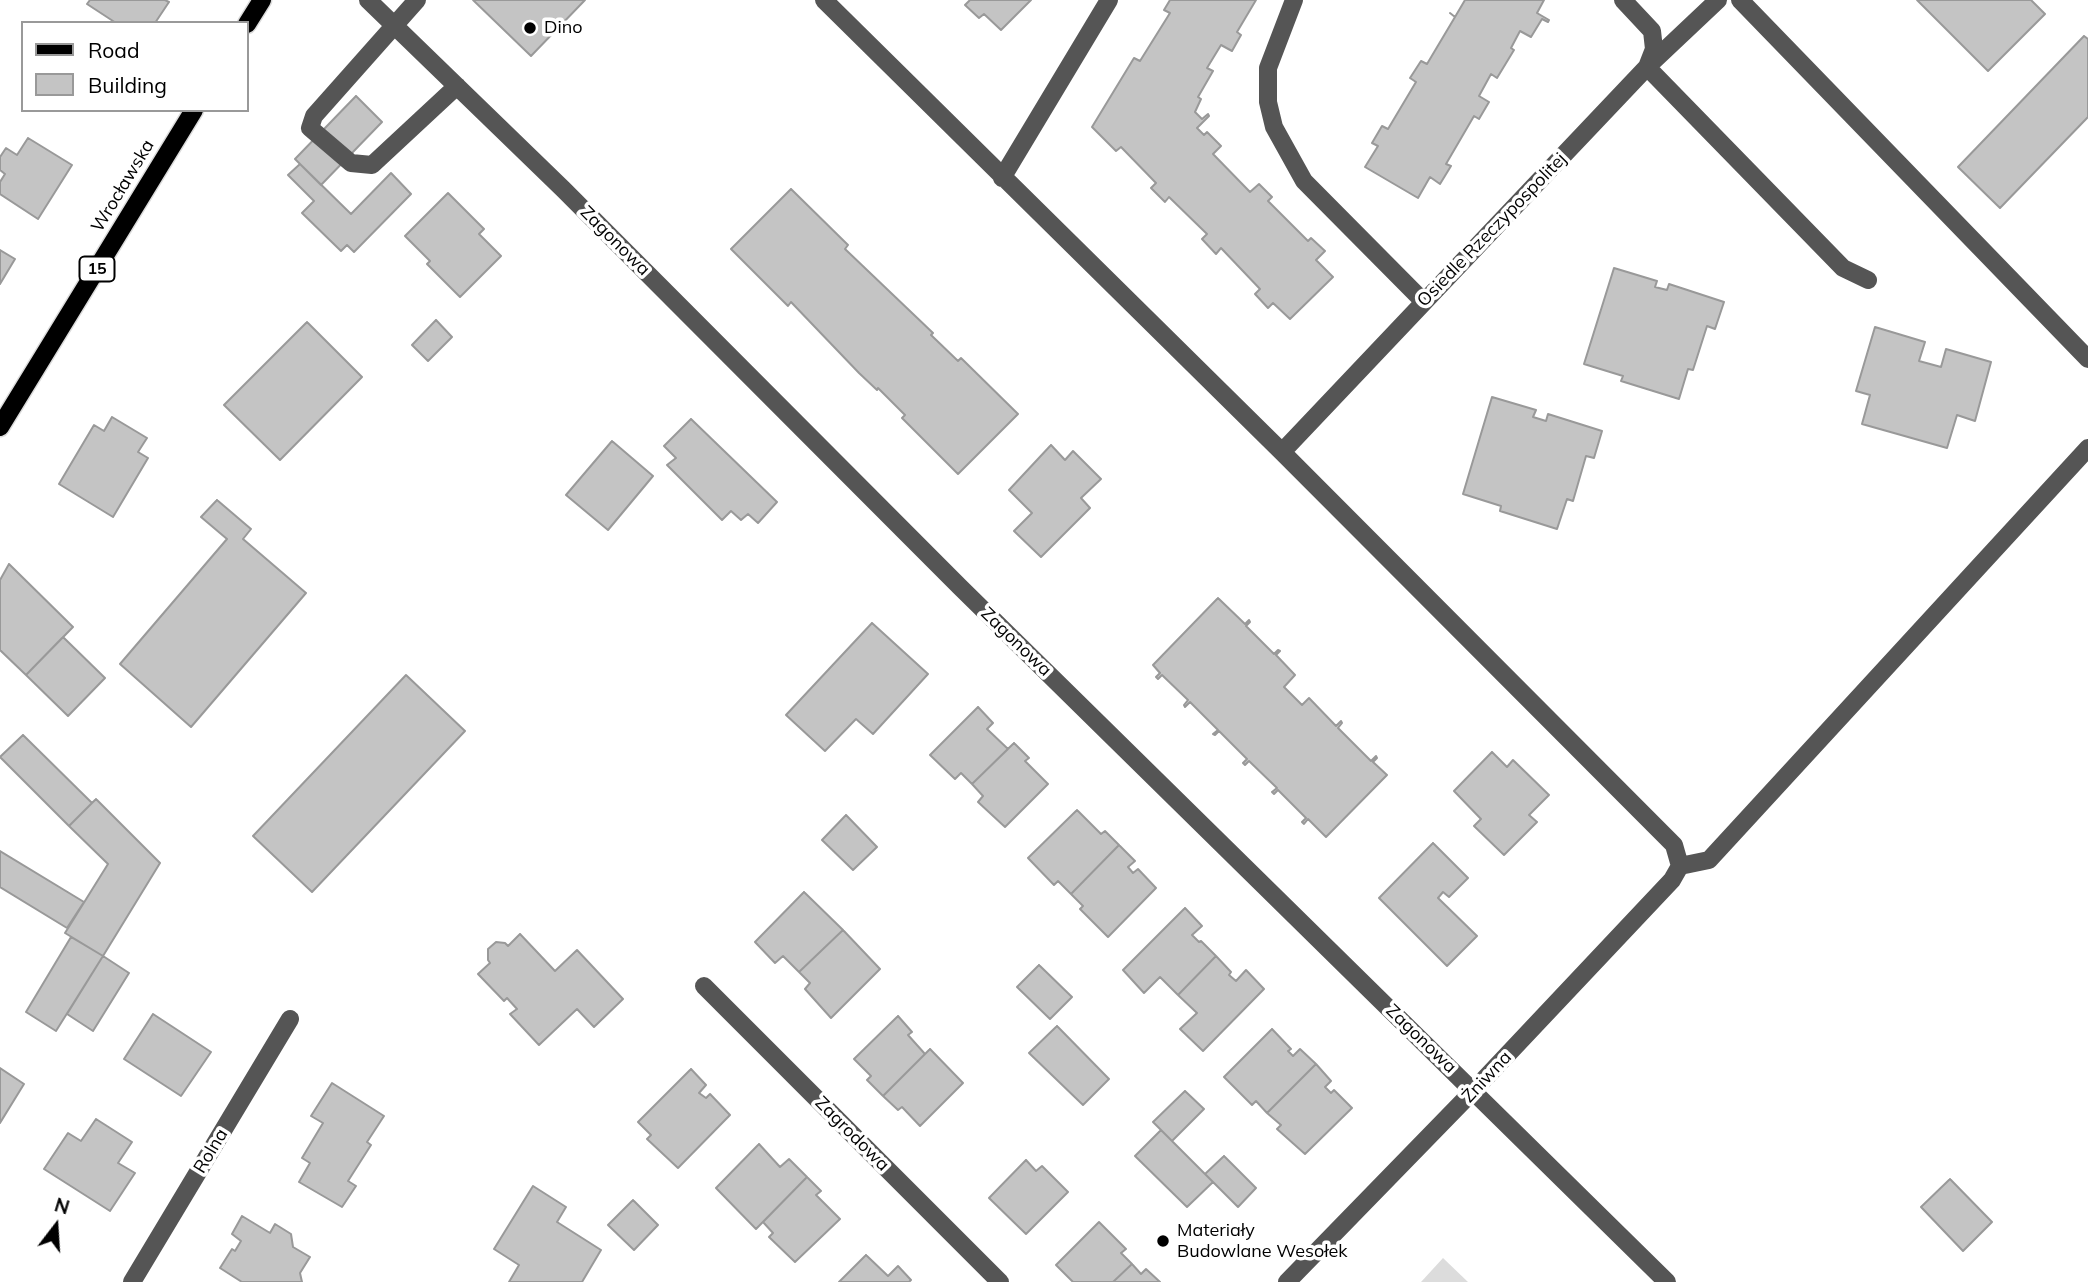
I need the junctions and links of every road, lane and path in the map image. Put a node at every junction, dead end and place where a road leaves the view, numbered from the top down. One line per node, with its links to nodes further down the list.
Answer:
1 (262, 0): 10 (main road)
2 (368, 0): 11 (street, Zagonowa)
3 (417, 0): 11 (street)
4 (824, 0): 15 (street)
5 (1109, 0): 15 (street)
6 (1294, 0): 17 (street)
7 (1623, 0): 12 (street)
8 (1718, 0): 12 (street, Osiedle Rzeczypospolitej)
9 (1740, 0): 18 (street)
10 (248, 22)
11 (395, 25): 13 (street, Zagonowa); 13 (street)
12 (1647, 67): 16 (street); 17 (street, Osiedle Rzeczypospolitej)
13 (457, 86): 25 (street, Zagonowa)
14 (193, 112): 19 (main road, Wrocławska / 15)
15 (1002, 177): 21 (street)
16 (1868, 280)
17 (1424, 302): 21 (street, Osiedle Rzeczypospolitej)
18 (2088, 359)
19 (0, 427)
20 (2088, 447): 22 (street)
21 (1282, 452): 22 (street)
22 (1680, 866): 25 (street, Żniwna)
23 (704, 986): 27 (street, Zagrodowa)
24 (290, 1019): 26 (street, Rolna)
25 (1474, 1090): 28 (street, Żniwna); 29 (street, Zagonowa)
26 (132, 1282)
27 (1000, 1282)
28 (1287, 1282)
29 (1667, 1282)

